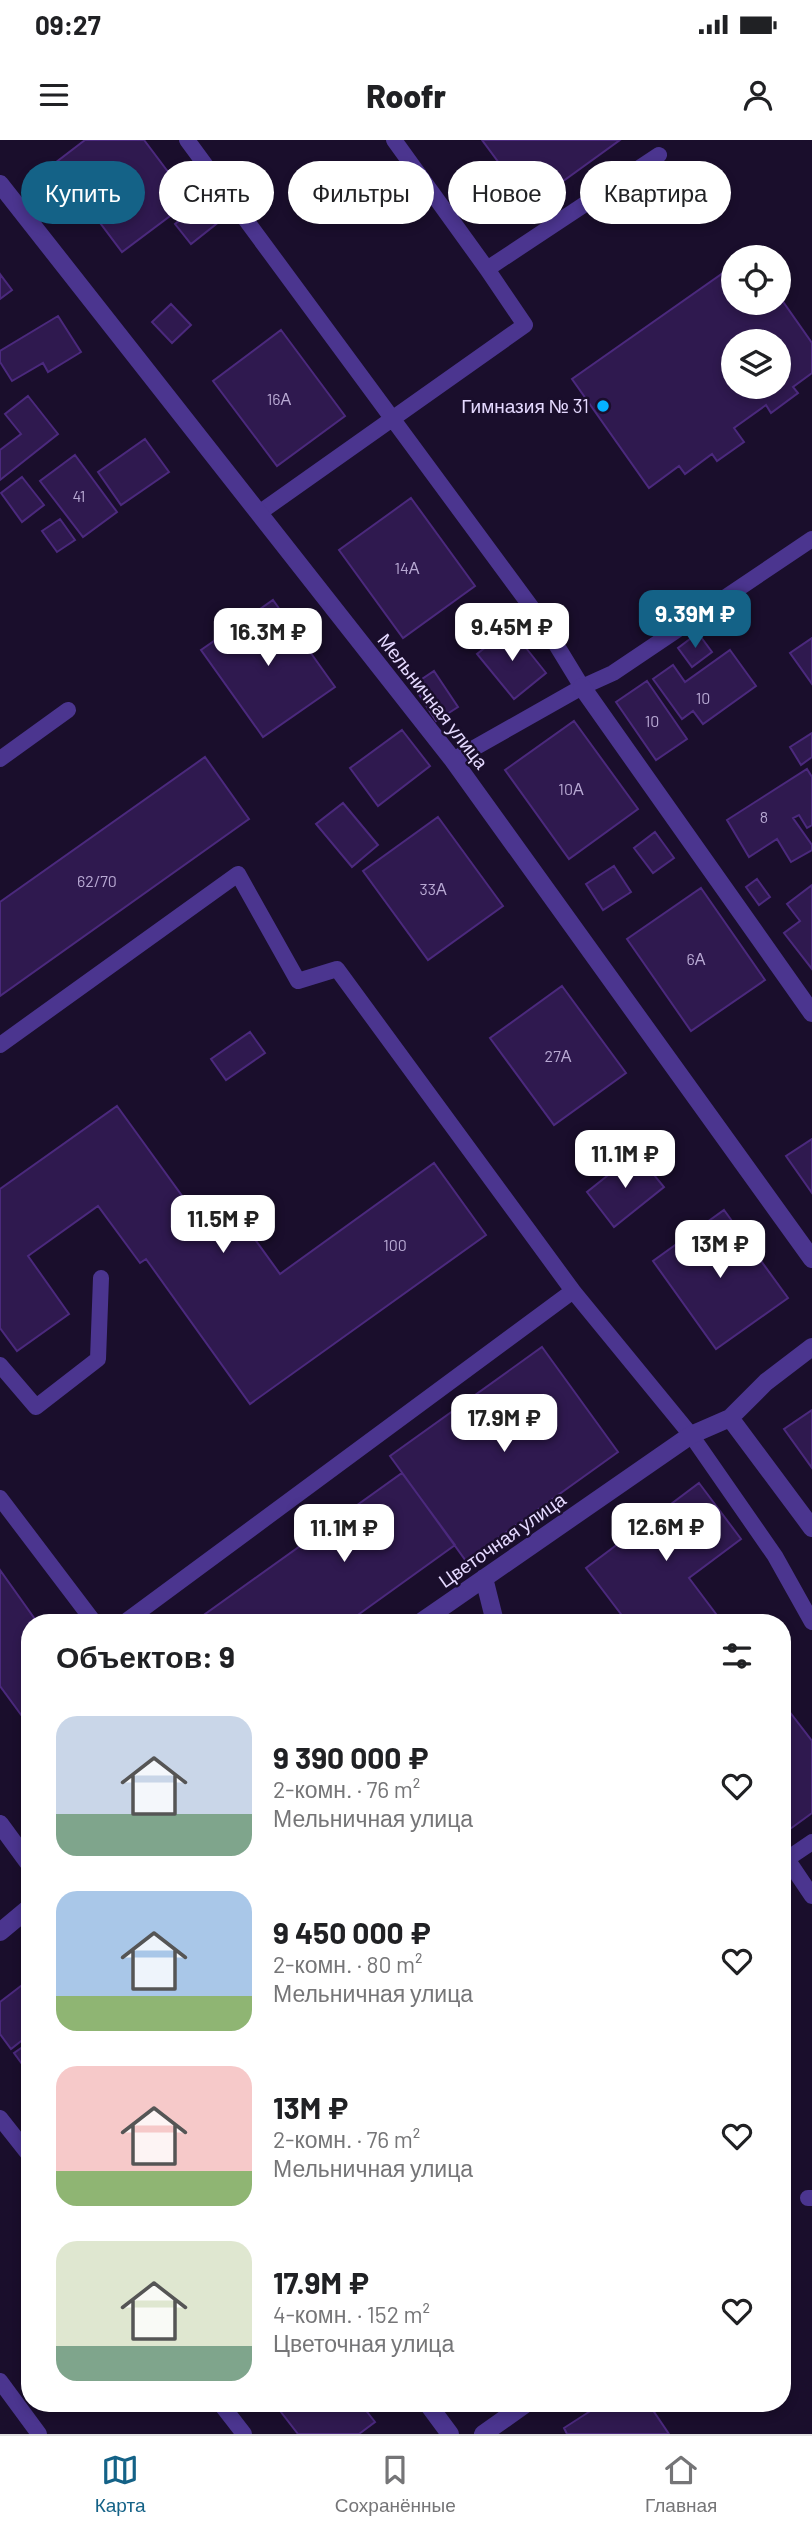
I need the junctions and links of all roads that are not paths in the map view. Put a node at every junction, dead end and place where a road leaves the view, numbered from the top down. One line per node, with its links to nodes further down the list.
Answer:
1 (187, 140): 6 (lane)
2 (394, 140): 5 (lane)
3 (659, 155): 5 (lane)
4 (0, 184): 7 (street, Мельничная улица)
5 (487, 269): 6 (lane)
6 (392, 421): 7 (lane); 9 (lane)
7 (259, 513): 12 (street, Мельничная улица)
8 (812, 539): 9 (lane)
9 (582, 687): 12 (lane); 13 (street)
10 (68, 710): 11 (lane)
11 (0, 759)
12 (453, 760): 15 (street, Мельничная улица)
13 (812, 1013)
14 (0, 1045): 17 (lane)
15 (812, 1259)
16 (100, 1278): 19 (lane)
17 (573, 1291): 21 (lane); 26 (lane)
18 (812, 1347): 20 (street, Цветочная улица)
19 (0, 1365)
20 (730, 1418): 21 (street, Цветочная улица); 23 (street)
21 (691, 1435): 24 (street, Цветочная улица); 29 (lane)
22 (0, 1498): 25 (lane)
23 (812, 1528)
24 (484, 1578): 27 (street, Цветочная улица); 28 (street)
25 (88, 1614)
26 (136, 1614)
27 (432, 1614)
28 (493, 1614)
29 (812, 1622)
30 (0, 1824): 32 (street)
31 (812, 1842): 33 (lane)
32 (21, 1853)
33 (791, 1856)
34 (791, 1865): 35 (lane)
35 (812, 1896)
36 (21, 1914): 37 (street)
37 (0, 1932)
38 (0, 2118): 39 (lane)
39 (21, 2145)
40 (0, 2381): 41 (lane)
41 (21, 2410)
42 (23, 2412): 46 (lane)
43 (227, 2412): 47 (lane)
44 (434, 2412): 48 (street)
45 (514, 2412): 49 (street)
46 (39, 2434)
47 (244, 2434)
48 (450, 2434)
49 (483, 2434)

